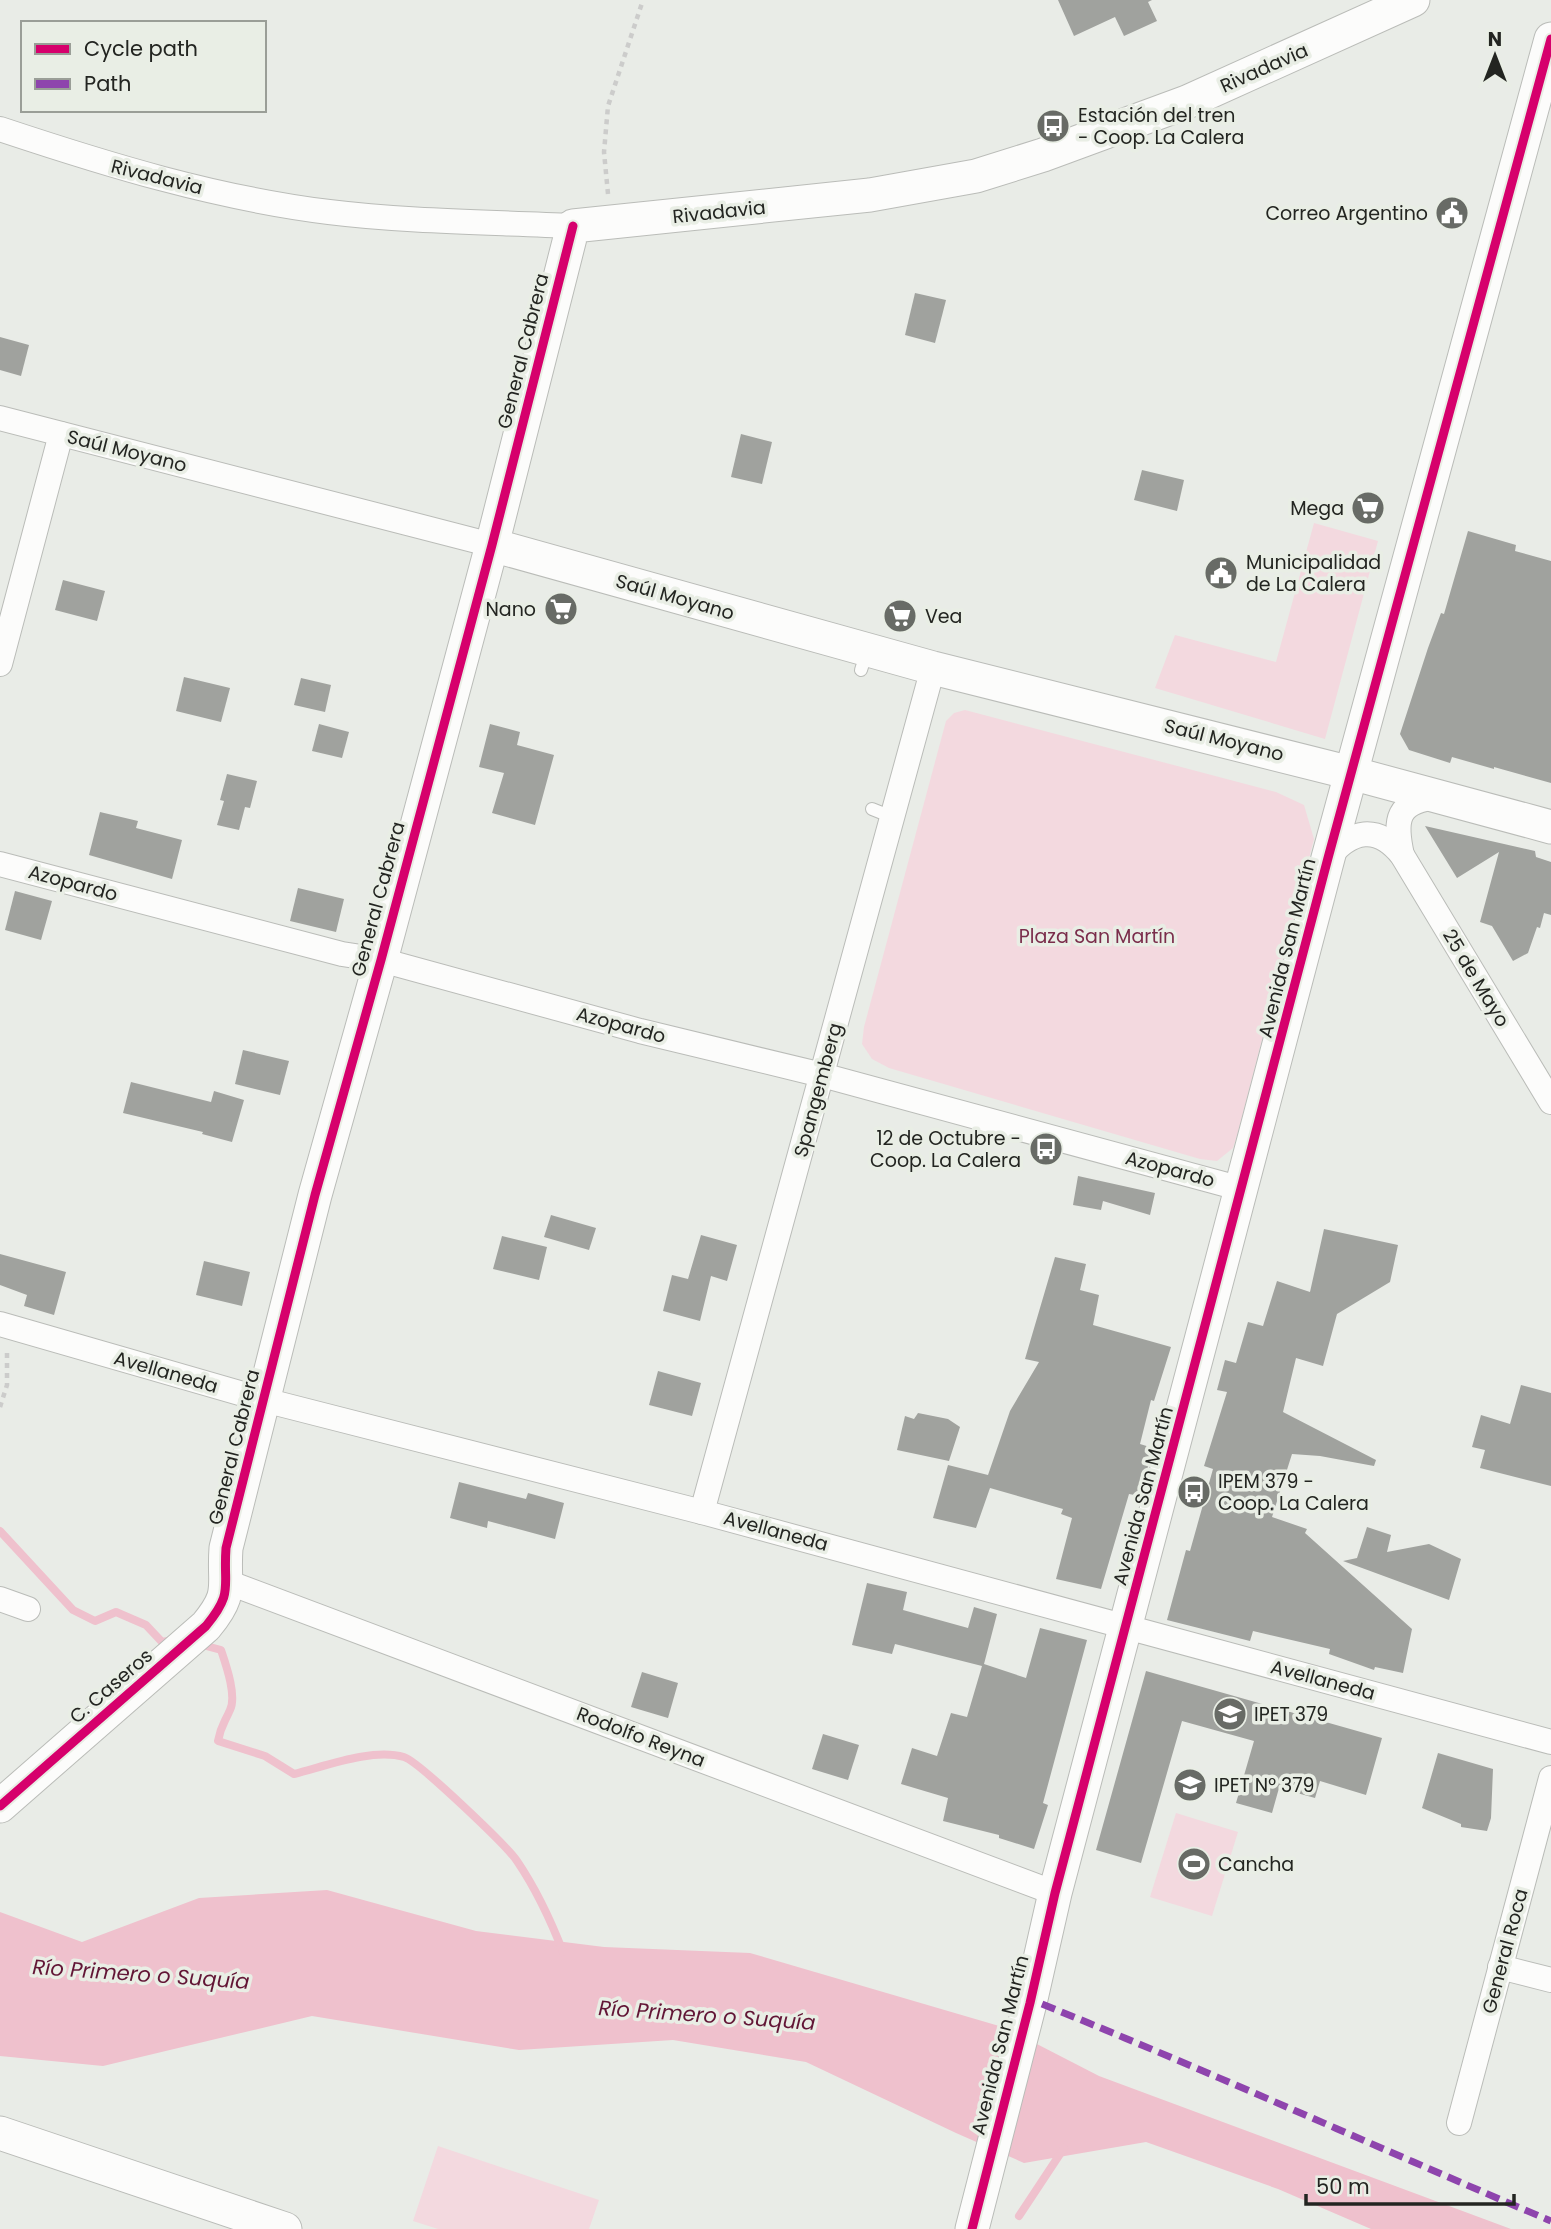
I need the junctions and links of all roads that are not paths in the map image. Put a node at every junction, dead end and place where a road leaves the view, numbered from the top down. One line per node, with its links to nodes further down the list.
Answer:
1 (1413, 0): 4 (street, Rivadavia)
2 (1551, 39): 10 (street, Avenida San Martín)
3 (0, 129): 4 (street, Rivadavia)
4 (573, 226): 7 (street, General Cabrera)
5 (0, 418): 6 (street, Saúl Moyano)
6 (61, 434): 7 (street, Saúl Moyano); 8 (street)
7 (492, 545): 9 (street, Saúl Moyano); 16 (street, General Cabrera)
8 (0, 664)
9 (933, 668): 10 (street, Saúl Moyano); 17 (street, Spangemberg)
10 (1351, 773): 11 (street, Saúl Moyano); 14 (street, Avenida San Martín)
11 (1436, 797): 12 (street, Saúl Moyano); 13 (street, 25 de Mayo)
12 (1551, 827)
13 (1402, 855): 14 (street, 25 de Mayo); 18 (street, 25 de Mayo)
14 (1328, 858): 19 (street, Avenida San Martín)
15 (0, 864): 16 (street, Azopardo)
16 (381, 960): 17 (street, Azopardo); 21 (street, General Cabrera)
17 (822, 1075): 19 (street, Azopardo); 22 (street, Spangemberg)
18 (1551, 1102)
19 (1242, 1189): 26 (street, Avenida San Martín)
20 (3, 1325): 21 (street, Avellaneda)
21 (264, 1400): 22 (street, Avellaneda); 23 (street, General Cabrera)
22 (702, 1512): 26 (street, Avellaneda)
23 (227, 1581): 29 (street, C. Caseros); 30 (street, Rodolfo Reyna)
24 (0, 1599): 25 (street)
25 (28, 1609)
26 (1127, 1626): 27 (street, Avellaneda); 30 (street, Avenida San Martín)
27 (1551, 1742)
28 (1551, 1779): 31 (street, General Roca)
29 (0, 1806)
30 (1055, 1893): 35 (street, Avenida San Martín)
31 (1500, 1967): 32 (street); 33 (street, General Roca)
32 (1551, 1980)
33 (1459, 2123)
34 (0, 2133): 36 (street)
35 (973, 2226)
36 (285, 2229)

